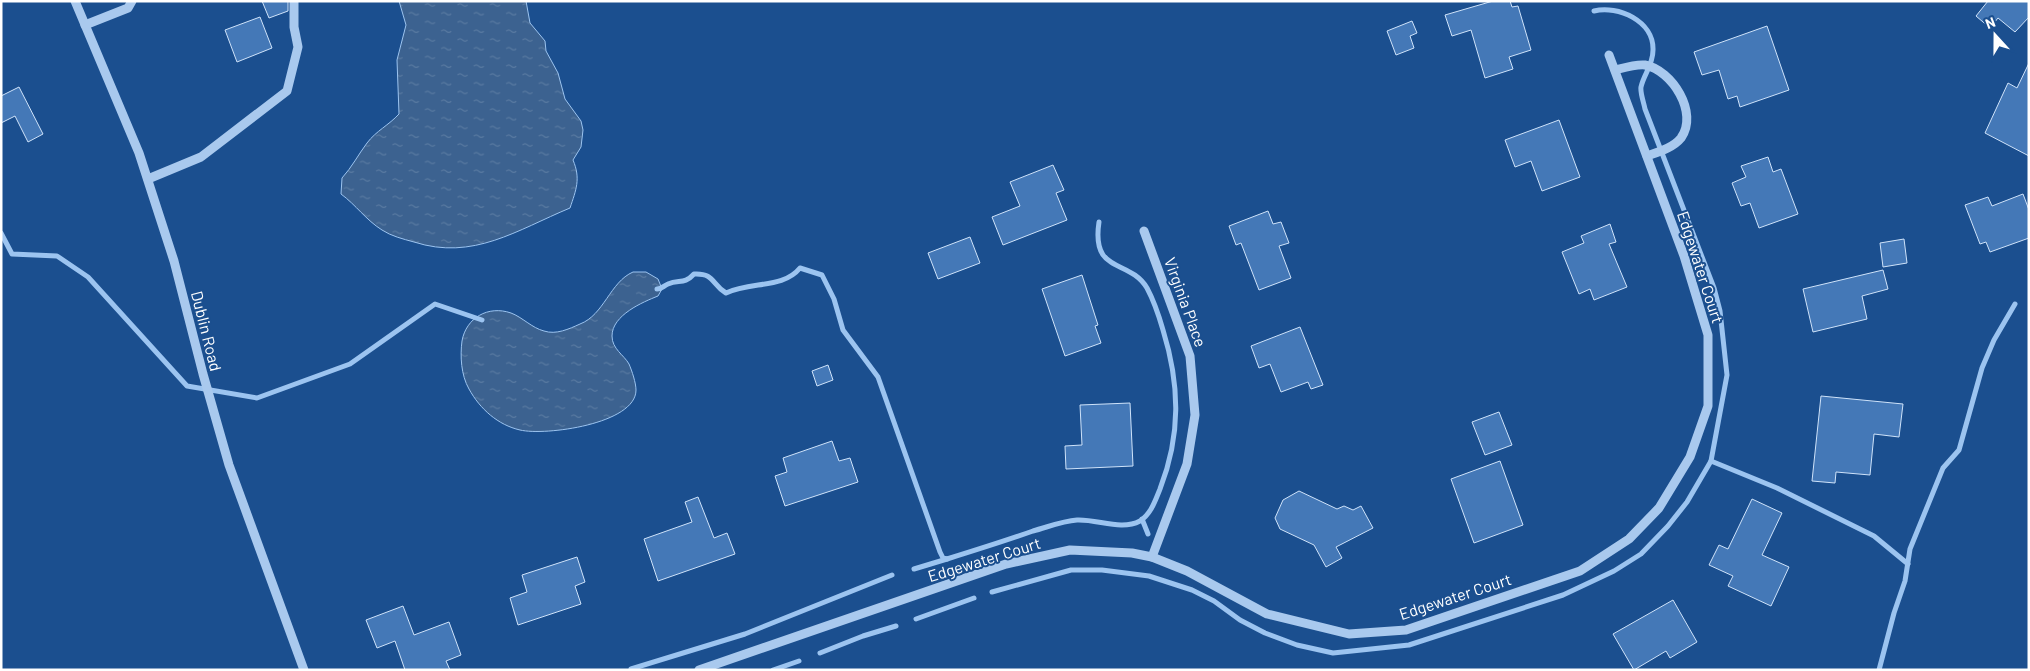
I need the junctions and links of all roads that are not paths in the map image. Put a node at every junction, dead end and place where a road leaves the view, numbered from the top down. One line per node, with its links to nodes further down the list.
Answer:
1 (75, 1): 4 (street, Dublin Road)
2 (132, 1): 4 (street)
3 (294, 1): 8 (street)
4 (85, 25): 8 (street, Dublin Road)
5 (1609, 55): 6 (street, Edgewater Court)
6 (1614, 70): 7 (street, Edgewater Court); 7 (street)
7 (1647, 156): 10 (street, Edgewater Court)
8 (148, 179): 11 (street, Dublin Road)
9 (1144, 231): 10 (street, Virginia Place)
10 (1152, 557): 12 (street, Edgewater Court)
11 (304, 670)
12 (699, 670)

